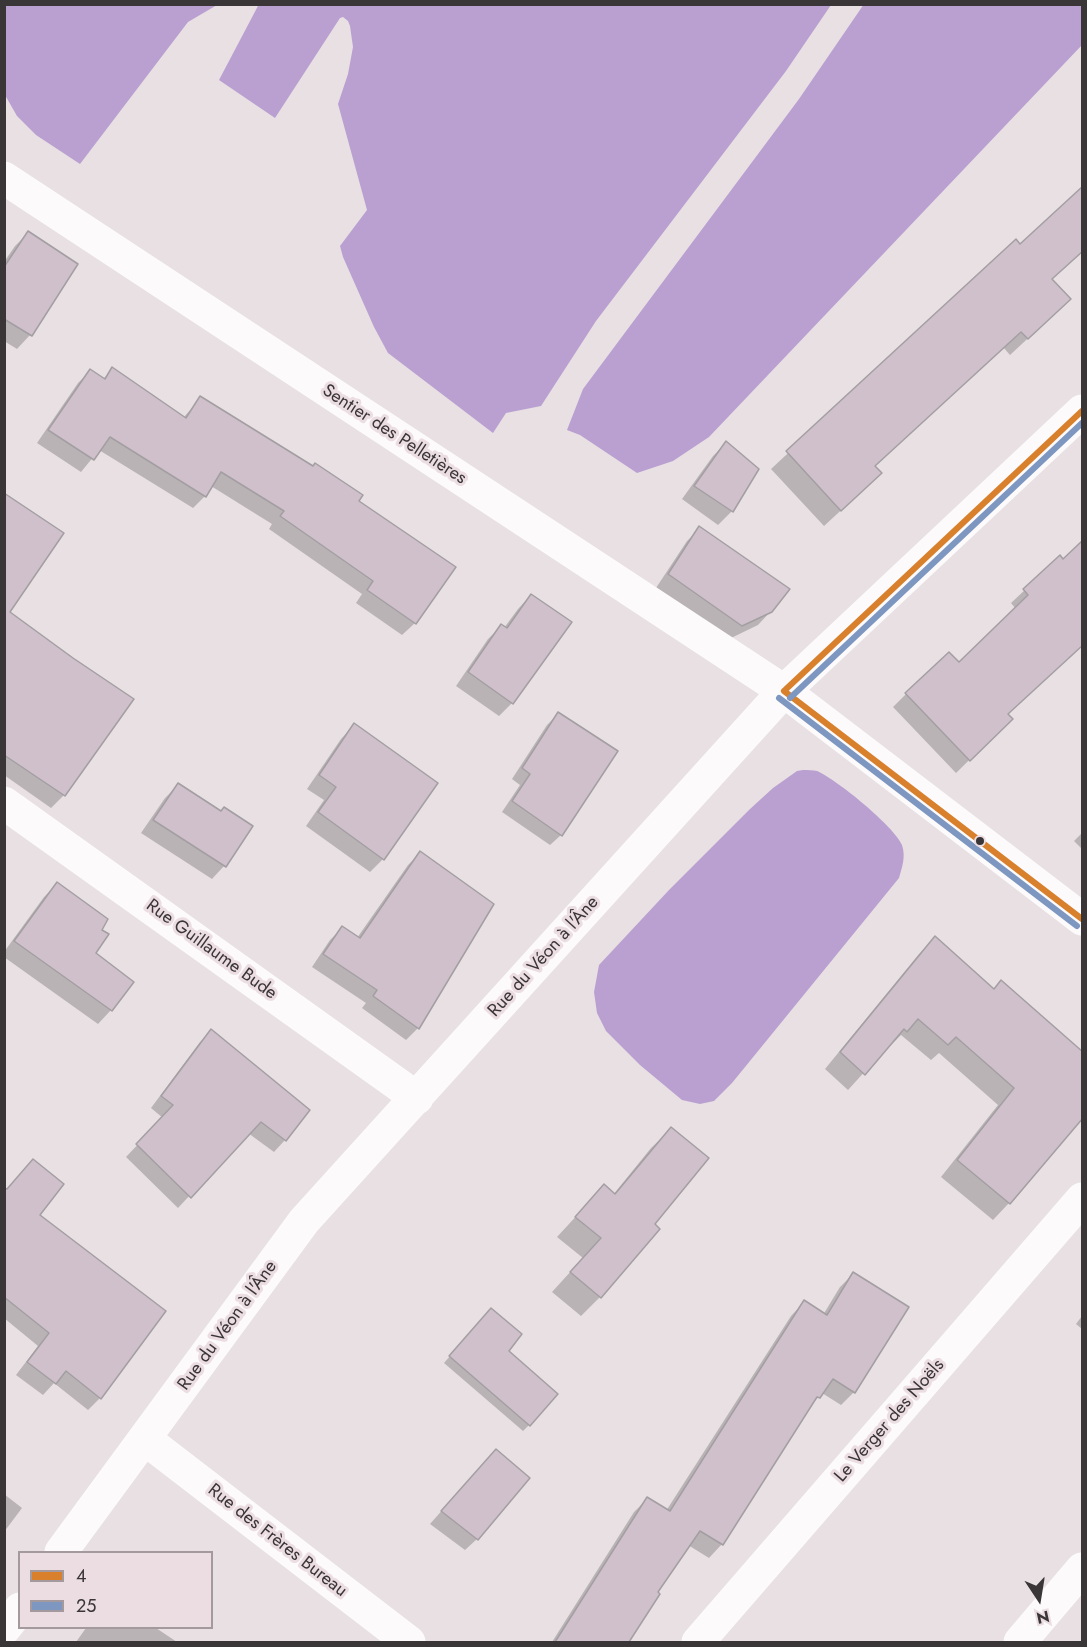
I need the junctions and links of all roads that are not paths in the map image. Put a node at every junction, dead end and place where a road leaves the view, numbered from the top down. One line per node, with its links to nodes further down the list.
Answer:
1 (4, 178): 3 (street, Sentier des Pelletières)
2 (1083, 411): 3 (street, Rue du Véon à l'Âne)
3 (784, 691): 5 (street, Sentier des Pelletières); 6 (street, Rue du Véon à l'Âne)
4 (4, 803): 6 (street, Rue Guillaume Bude)
5 (1083, 919)
6 (417, 1098): 8 (street, Rue du Véon à l'Âne)
7 (1083, 1199): 14 (street, Le Verger des Noëls)
8 (145, 1439): 9 (street, Rue du Véon à l'Âne); 13 (street, Rue des Frères Bureau)
9 (62, 1551)
10 (1083, 1569): 15 (street)
11 (18, 1612): 12 (street)
12 (4, 1629)
13 (409, 1642)
14 (698, 1642)
15 (1020, 1642)

